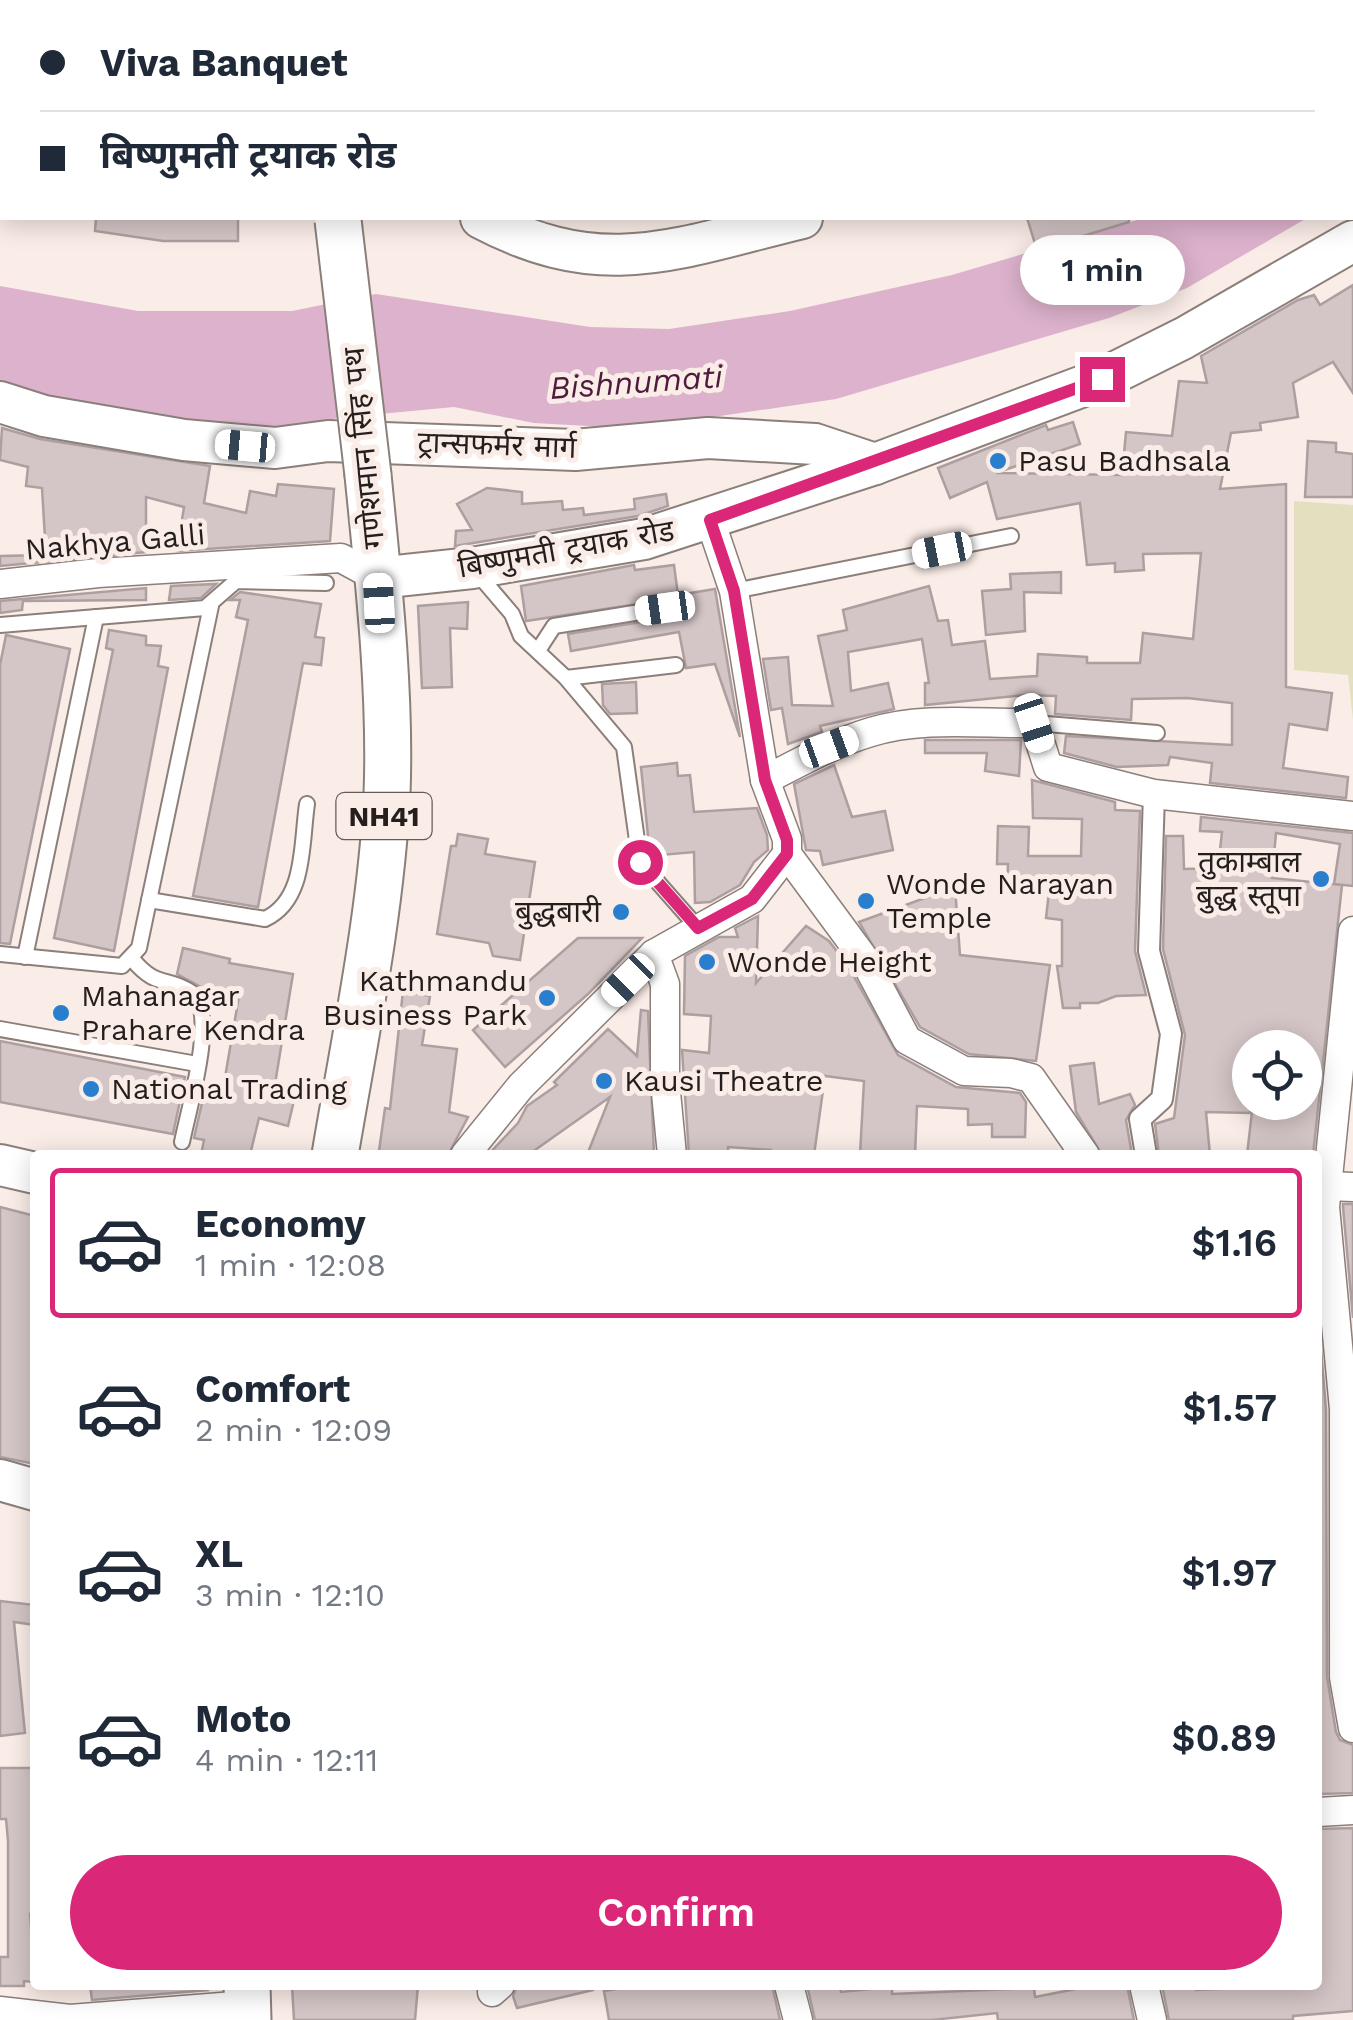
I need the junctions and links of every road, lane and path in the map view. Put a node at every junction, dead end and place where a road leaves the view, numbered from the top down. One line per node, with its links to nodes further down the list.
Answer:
1 (338, 220): 10 (highway, गणेशमान सिंह पथ / NH41, bridge)
2 (487, 220): 3 (main road)
3 (794, 220)
4 (1353, 241): 6 (main road, बिष्णुमती ट्रयाक रोड)
5 (0, 402): 6 (main road, ट्रान्सफर्मर मार्ग)
6 (875, 464): 7 (main road, बिष्णुमती ट्रयाक रोड)
7 (710, 520): 9 (main road, बिष्णुमती ट्रयाक रोड); 13 (street)
8 (1011, 536): 13 (lane)
9 (472, 568): 10 (main road, बिष्णुमती ट्रयाक रोड); 18 (lane)
10 (378, 578): 12 (street, Nakhya Galli); 38 (highway, गणेशमान सिंह पथ / NH41)
11 (326, 583): 14 (lane)
12 (0, 584)
13 (734, 591): 23 (street)
14 (211, 606): 16 (lane); 28 (lane)
15 (665, 608): 18 (lane)
16 (96, 618): 17 (lane); 33 (lane)
17 (0, 625)
18 (539, 649): 20 (lane)
19 (676, 665): 20 (lane)
20 (566, 678): 29 (lane)
21 (1034, 723): 22 (lane); 23 (street); 24 (street)
22 (1157, 733)
23 (765, 780): 27 (street)
24 (1154, 794): 26 (street); 42 (street)
25 (307, 804): 28 (lane)
26 (1353, 816)
27 (787, 854): 29 (street); 41 (street)
28 (150, 900): 34 (lane)
29 (698, 928): 32 (street)
30 (1353, 931): 45 (street)
31 (0, 954): 33 (lane)
32 (654, 954): 39 (street); 40 (street)
33 (25, 956): 34 (lane)
34 (133, 960): 36 (lane)
35 (0, 1029): 36 (lane)
36 (197, 1064): 37 (lane)
37 (182, 1142)
38 (337, 1150)
39 (469, 1150)
40 (672, 1150)
41 (1081, 1150)
42 (1145, 1150)
43 (0, 1165): 44 (main road)
44 (30, 1172)
45 (1330, 1197): 48 (street)
46 (0, 1480): 47 (main road)
47 (30, 1489)
48 (1353, 1728)
49 (1353, 1810): 50 (street)
50 (1322, 1812)
51 (790, 1990): 55 (street)
52 (1145, 1990): 56 (street)
53 (247, 2003): 54 (street)
54 (0, 2012)
55 (798, 2020)
56 (1152, 2020)

